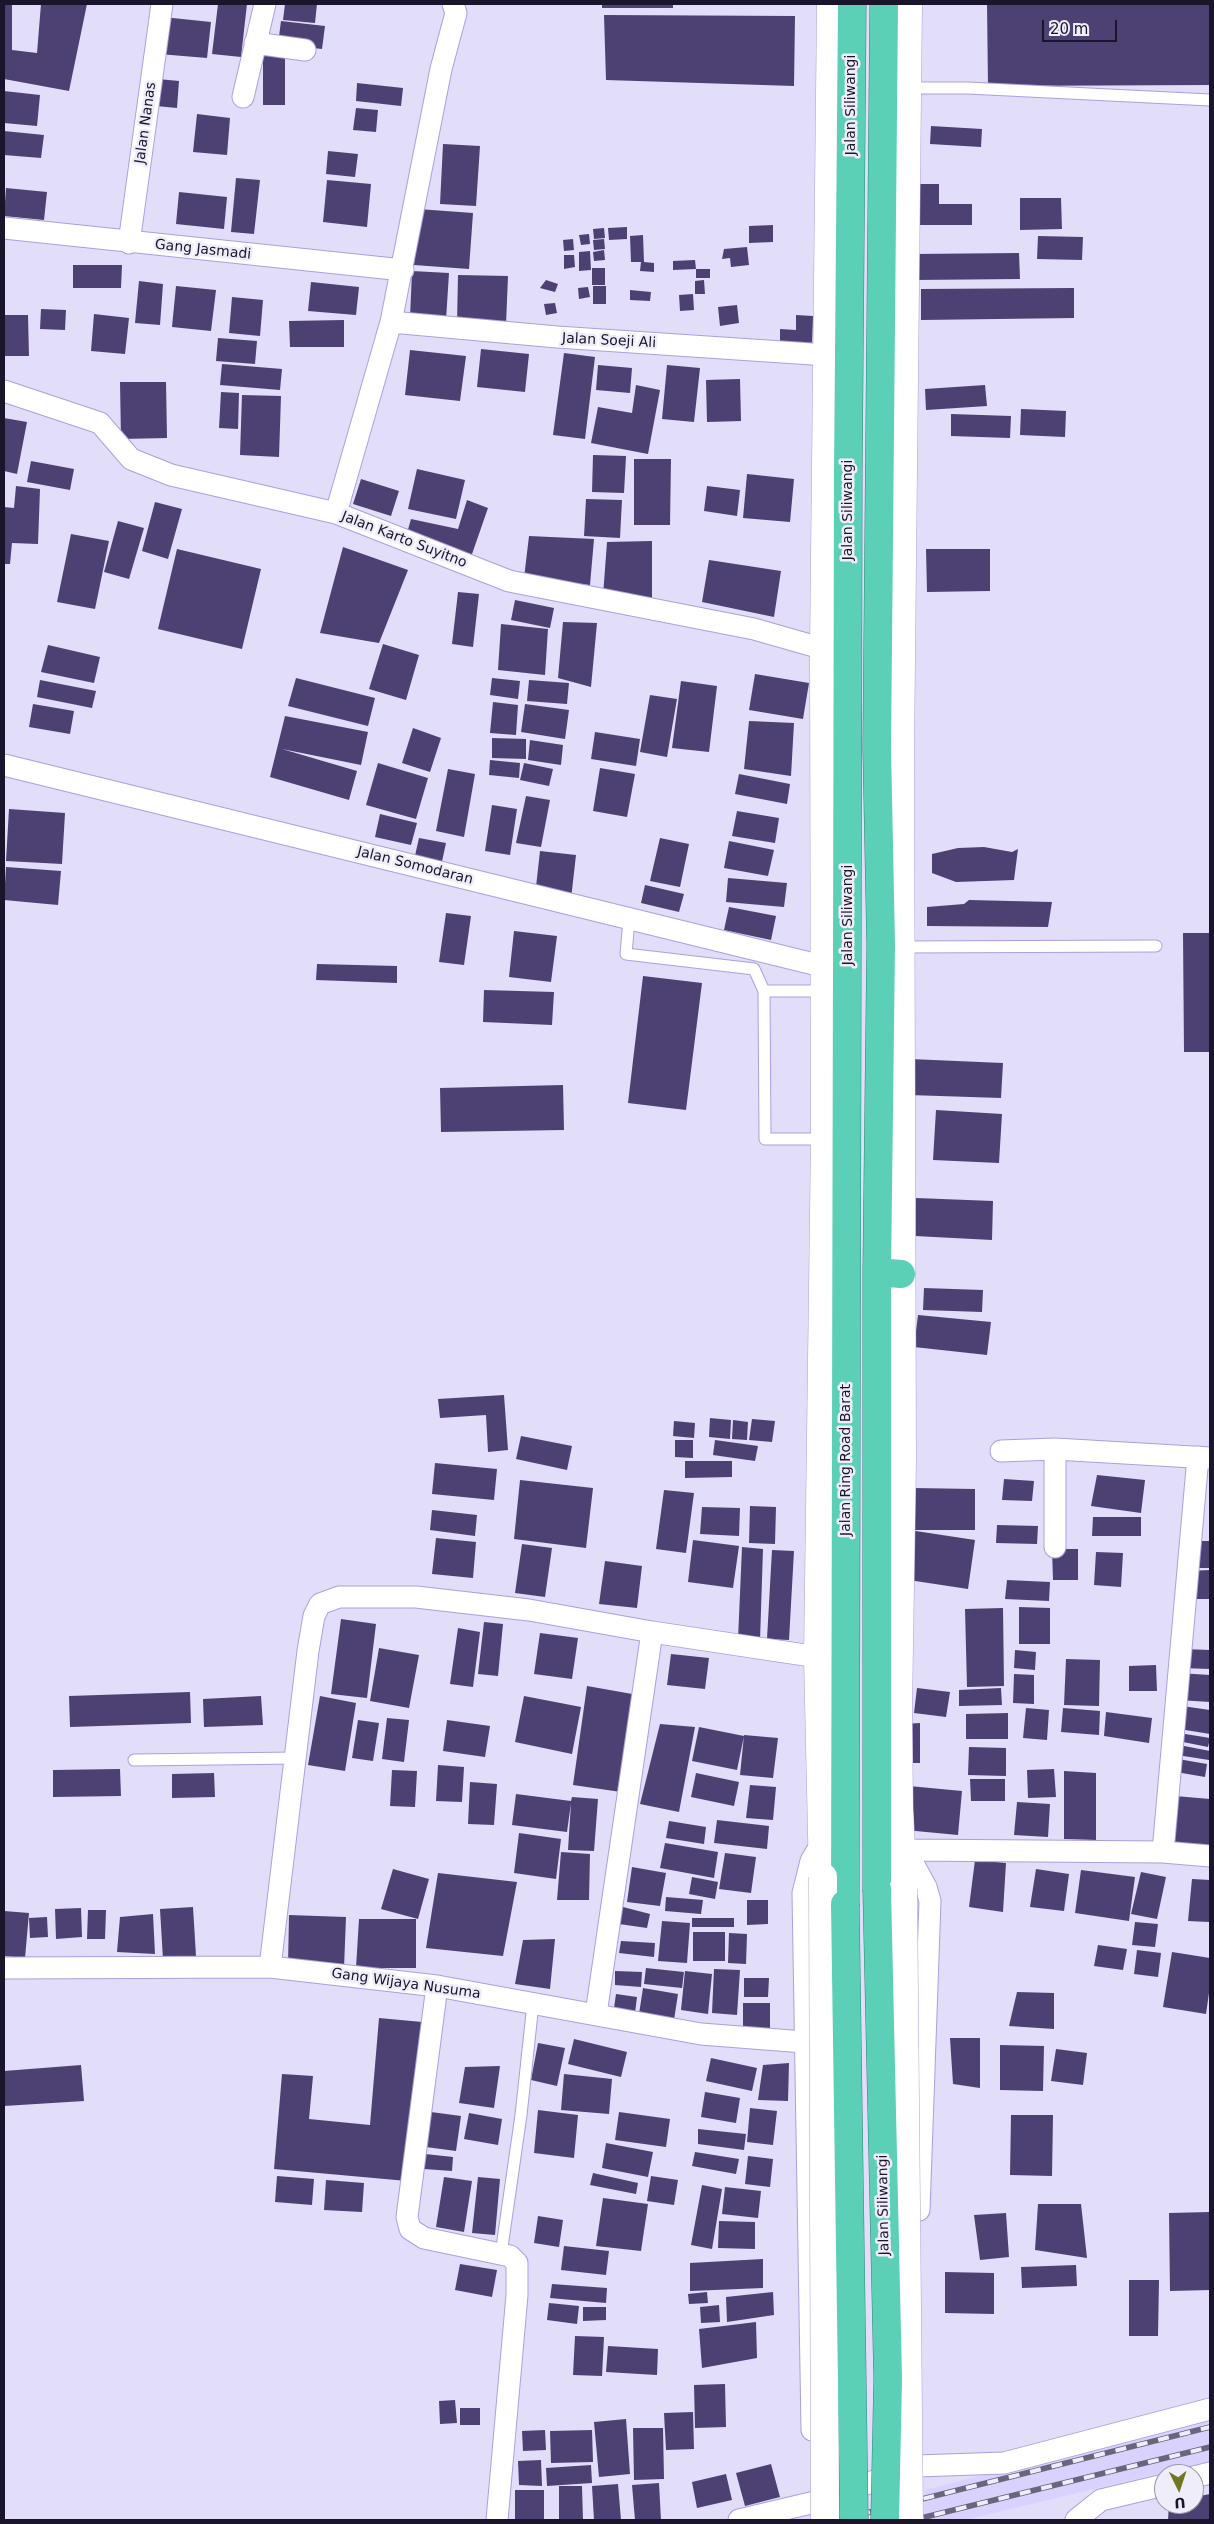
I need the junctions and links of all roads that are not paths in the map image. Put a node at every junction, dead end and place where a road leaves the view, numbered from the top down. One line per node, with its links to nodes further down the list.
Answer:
1 (162, 4): 14 (street, Jalan Nanas)
2 (265, 4): 8 (street)
3 (453, 4): 15 (street)
4 (831, 4): 17 (street)
5 (852, 4): 22 (highway, Jalan Siliwangi)
6 (884, 4): 10 (highway)
7 (908, 4): 10 (street)
8 (255, 44): 9 (street); 11 (street)
9 (305, 50)
10 (896, 88): 12 (lane); 25 (street); 28 (highway)
11 (243, 98)
12 (1210, 100)
13 (4, 228): 14 (street, Gang Jasmadi)
14 (129, 243): 15 (street, Gang Jasmadi)
15 (403, 270): 16 (street)
16 (392, 322): 17 (street, Jalan Soeji Ali); 19 (street)
17 (827, 355): 20 (street)
18 (4, 391): 19 (street, Jalan Karto Suyitno)
19 (336, 513): 20 (street, Jalan Karto Suyitno)
20 (824, 649): 22 (street)
21 (4, 765): 23 (street, Jalan Somodaran)
22 (836, 791): 26 (street); 29 (highway, Jalan Siliwangi)
23 (629, 920): 26 (street, Jalan Somodaran); 27 (lane)
24 (1156, 946): 25 (lane)
25 (902, 947): 31 (street)
26 (825, 979): 27 (lane); 30 (street)
27 (764, 991): 30 (lane)
28 (879, 1014): 29 (highway); 31 (highway)
29 (848, 1016): 40 (highway, Jalan Ring Road Barat)
30 (826, 1139): 37 (street)
31 (889, 1273): 41 (street)
32 (1055, 1450): 33 (street); 34 (street); 35 (street)
33 (1001, 1451)
34 (1204, 1458): 42 (street)
35 (1055, 1547)
36 (652, 1632): 37 (street); 38 (street); 49 (street)
37 (818, 1657): 40 (street)
38 (293, 1758): 39 (lane); 45 (street)
39 (134, 1760)
40 (834, 1839): 50 (street); 55 (street, bridge); 59 (highway, Jalan Ring Road Barat, bridge)
41 (895, 1842): 42 (street); 44 (highway); 53 (street)
42 (1162, 1852): 43 (street)
43 (1210, 1856)
44 (890, 1889): 60 (highway, Jalan Siliwangi, bridge); 61 (street, bridge)
45 (270, 1967): 46 (street, Gang Wijaya Nusuma); 47 (street, Gang Wijaya Nusuma)
46 (4, 1968)
47 (437, 1986): 48 (street, Gang Wijaya Nusuma); 51 (street)
48 (533, 2004): 49 (street, Gang Wijaya Nusuma); 51 (lane)
49 (596, 2014): 50 (street, Gang Wijaya Nusuma)
50 (804, 2042): 55 (street)
51 (501, 2254): 57 (street)
52 (1210, 2409): 53 (street)
53 (917, 2466): 55 (street)
54 (1154, 2487): 56 (street)
55 (820, 2511): 58 (street)
56 (1079, 2519)
57 (497, 2520)
58 (738, 2520)
59 (854, 2520)
60 (885, 2520)
61 (909, 2520)

